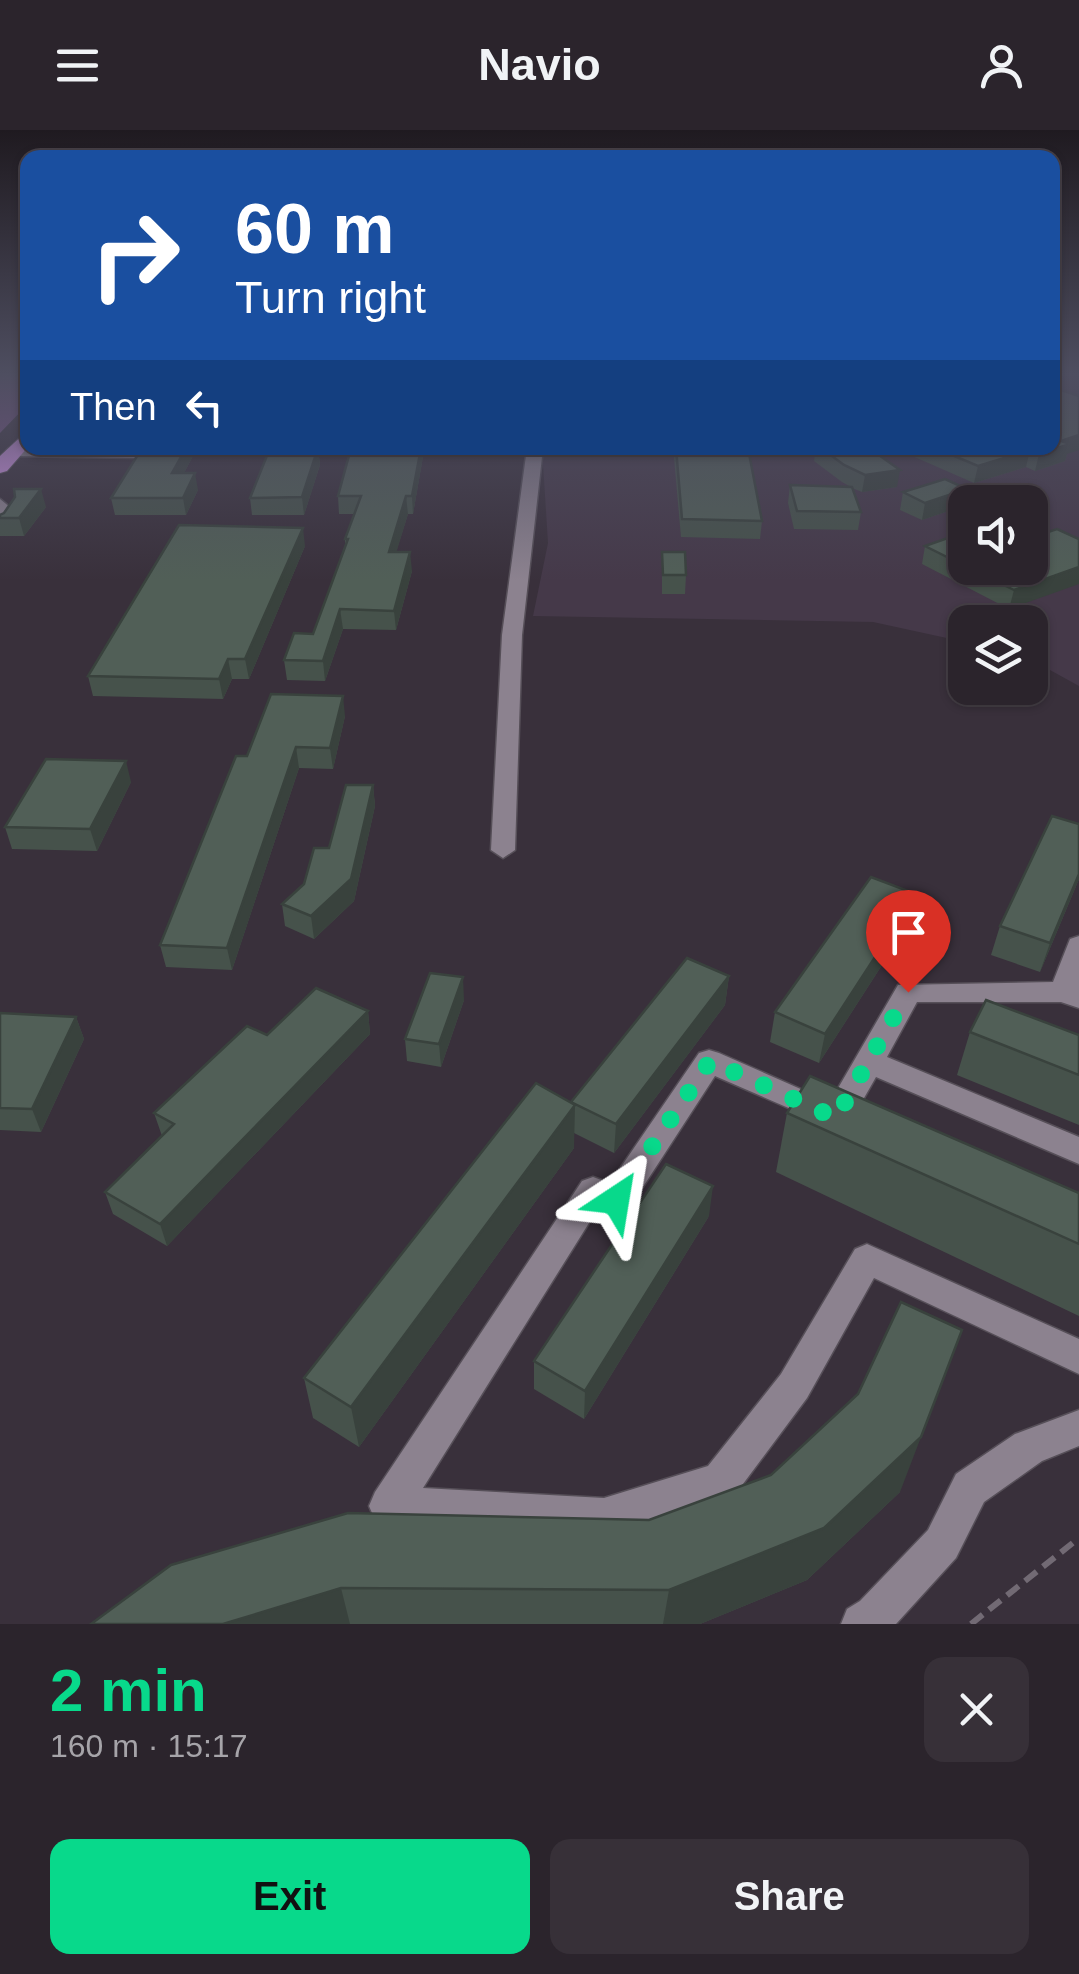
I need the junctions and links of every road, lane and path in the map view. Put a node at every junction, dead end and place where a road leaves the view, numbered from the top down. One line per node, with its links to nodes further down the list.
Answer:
1 (20, 444): 2 (highway)
2 (14, 451): 3 (street); 5 (highway)
3 (20, 451)
4 (534, 455): 8 (street)
5 (0, 467)
6 (0, 504): 7 (street)
7 (0, 525)
8 (503, 850)
9 (1079, 944): 10 (street)
10 (1071, 995): 11 (street)
11 (870, 1062): 12 (street); 14 (street)
12 (836, 1118): 13 (street); 15 (street)
13 (871, 1133)
14 (1079, 1151)
15 (1079, 1357)
16 (1079, 1428): 18 (street)
17 (1079, 1538): 19 (path)
18 (862, 1624)
19 (971, 1624)

